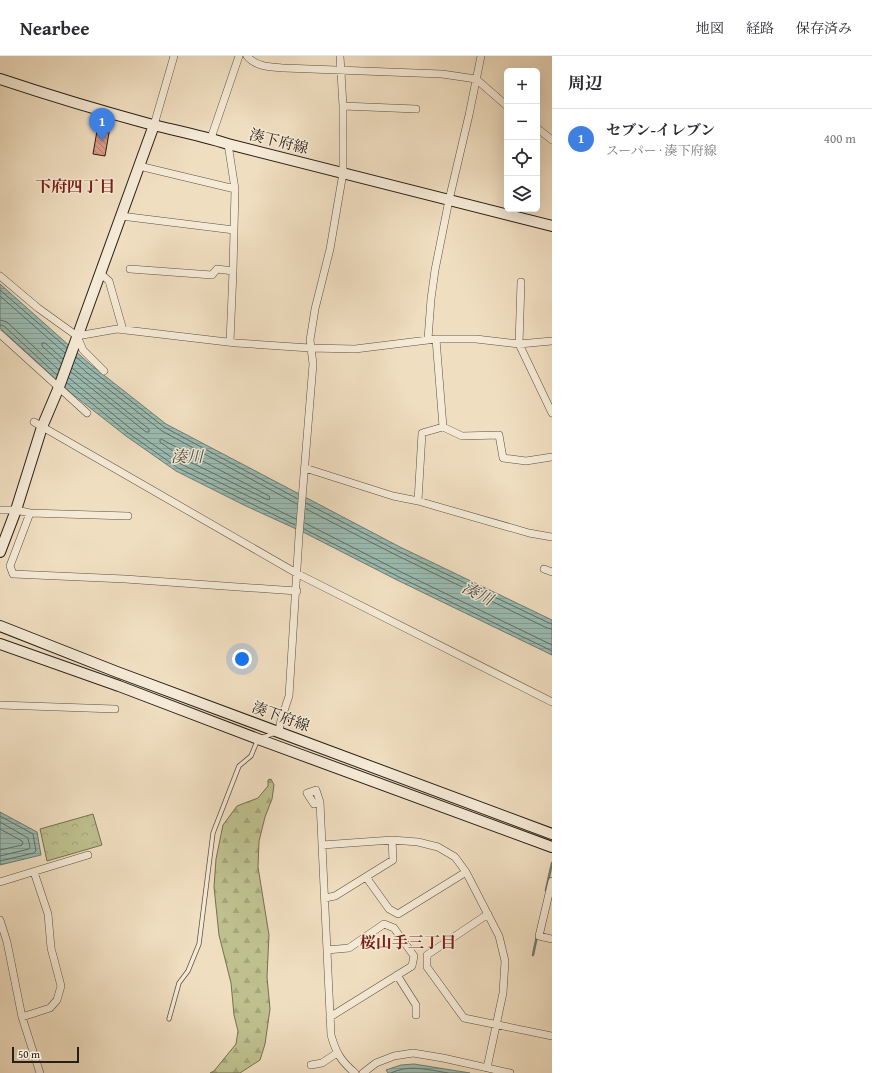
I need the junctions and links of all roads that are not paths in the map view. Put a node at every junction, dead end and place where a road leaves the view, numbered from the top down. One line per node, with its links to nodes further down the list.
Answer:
1 (174, 56): 12 (street)
2 (239, 56): 14 (street)
3 (247, 56): 6 (street)
4 (340, 56): 6 (street)
5 (481, 56): 7 (street)
6 (341, 70): 7 (street); 10 (street)
7 (476, 78): 9 (street); 20 (street)
8 (0, 79): 12 (main road, 湊下府線)
9 (505, 104)
10 (343, 106): 11 (street); 18 (street)
11 (416, 109)
12 (154, 125): 14 (main road, 湊下府線); 17 (main road)
13 (540, 130): 15 (street)
14 (211, 138): 16 (main road, 湊下府線)
15 (552, 140)
16 (228, 144): 18 (main road, 湊下府線); 19 (street)
17 (139, 166): 19 (street); 21 (main road)
18 (343, 173): 20 (main road, 湊下府線); 36 (street)
19 (235, 189): 23 (street)
20 (449, 200): 22 (main road, 湊下府線); 32 (street)
21 (121, 216): 23 (street); 26 (main road)
22 (552, 226)
23 (234, 230): 25 (street)
24 (130, 269): 25 (street)
25 (233, 271): 33 (street)
26 (100, 273): 29 (street); 31 (main road)
27 (0, 276): 31 (street)
28 (521, 282): 35 (street)
29 (122, 330): 31 (street); 33 (street)
30 (0, 334): 38 (street)
31 (77, 336): 37 (street); 38 (main road)
32 (432, 339): 35 (street); 36 (street); 42 (street)
33 (230, 342): 36 (street)
34 (552, 342): 35 (street)
35 (519, 344): 40 (street)
36 (310, 348): 44 (street)
37 (104, 371)
38 (59, 387): 39 (street); 41 (main road)
39 (88, 413)
40 (552, 413)
41 (38, 425): 47 (main road); 54 (street)
42 (444, 427): 43 (street); 45 (street)
43 (552, 458)
44 (305, 468): 45 (street); 54 (street)
45 (418, 501): 50 (street)
46 (0, 510): 47 (street)
47 (16, 510): 48 (street); 51 (main road)
48 (30, 513): 49 (street); 55 (street)
49 (128, 516)
50 (552, 537)
51 (0, 552)
52 (544, 569): 53 (street)
53 (552, 572)
54 (298, 574): 55 (street); 58 (street)
55 (297, 591): 61 (street)
56 (0, 626): 61 (main road, 湊下府線)
57 (0, 644): 62 (main road, 湊下府線)
58 (552, 702)
59 (0, 705): 60 (street)
60 (115, 709)
61 (279, 731): 62 (lane); 64 (main road, 湊下府線)
62 (258, 739): 67 (main road, 湊下府線); 83 (lane)
63 (320, 802): 66 (street)
64 (552, 834)
65 (392, 840): 66 (street); 70 (street); 71 (street)
66 (322, 845): 74 (street)
67 (552, 847)
68 (88, 855): 69 (street)
69 (34, 872): 72 (street); 81 (street)
70 (466, 872): 71 (street); 75 (street)
71 (366, 877): 74 (street)
72 (0, 882)
73 (552, 882): 77 (street)
74 (324, 898): 78 (street)
75 (488, 914): 84 (street); 84 (street)
76 (0, 920): 81 (street)
77 (552, 939)
78 (327, 950): 79 (street); 82 (street)
79 (397, 975): 80 (street); 82 (street)
80 (416, 1015)
81 (22, 1017): 89 (street)
82 (330, 1017): 86 (street)
83 (170, 1019)
84 (496, 1025): 85 (street); 88 (street)
85 (552, 1036)
86 (337, 1053): 87 (street); 90 (street)
87 (311, 1065)
88 (487, 1068): 91 (street); 92 (street)
89 (40, 1073)
90 (355, 1073)
91 (363, 1073)
92 (510, 1073)

